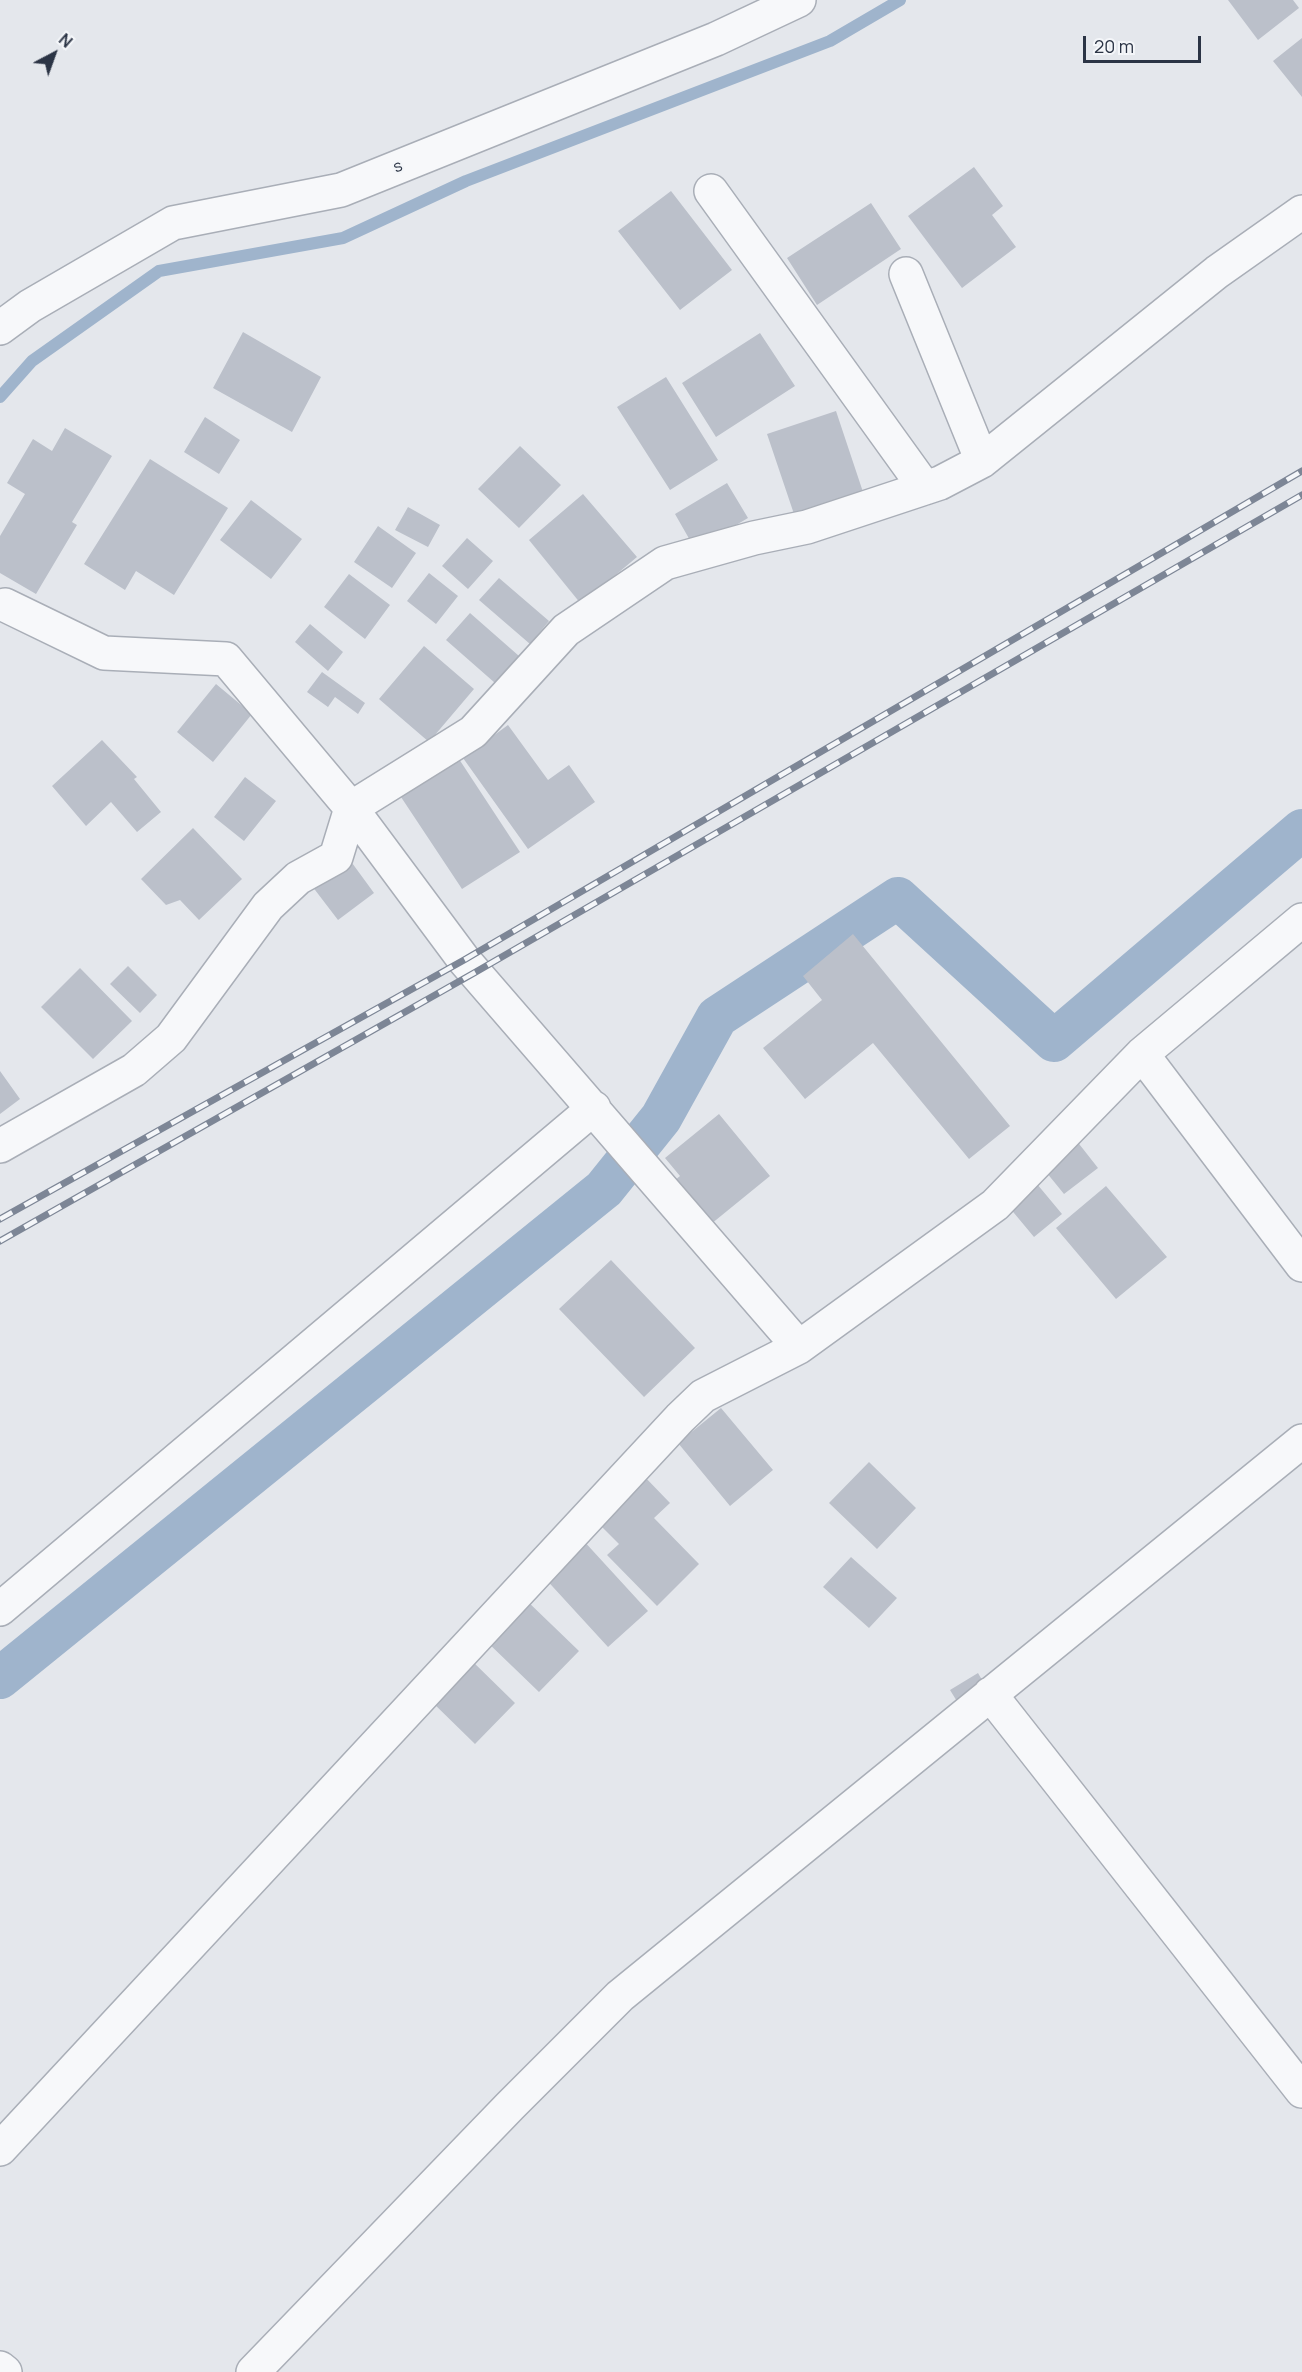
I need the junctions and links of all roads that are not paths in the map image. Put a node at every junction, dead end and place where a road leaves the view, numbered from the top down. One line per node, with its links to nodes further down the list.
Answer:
1 (799, 0): 5 (street, s)
2 (711, 191): 7 (street)
3 (1302, 212): 6 (street)
4 (906, 274): 6 (street)
5 (0, 328)
6 (982, 461): 7 (street)
7 (925, 488): 9 (street)
8 (2, 605): 9 (street)
9 (351, 808): 12 (street); 13 (street)
10 (1302, 920): 11 (street)
11 (1142, 1054): 14 (street); 15 (street)
12 (594, 1108): 15 (street); 17 (street)
13 (0, 1146)
14 (1302, 1265)
15 (799, 1347): 20 (street)
16 (1302, 1440): 18 (street)
17 (0, 1609)
18 (990, 1694): 19 (street); 23 (street)
19 (1302, 2091)
20 (0, 2149)
21 (0, 2368): 22 (street)
22 (5, 2372)
23 (253, 2372)

